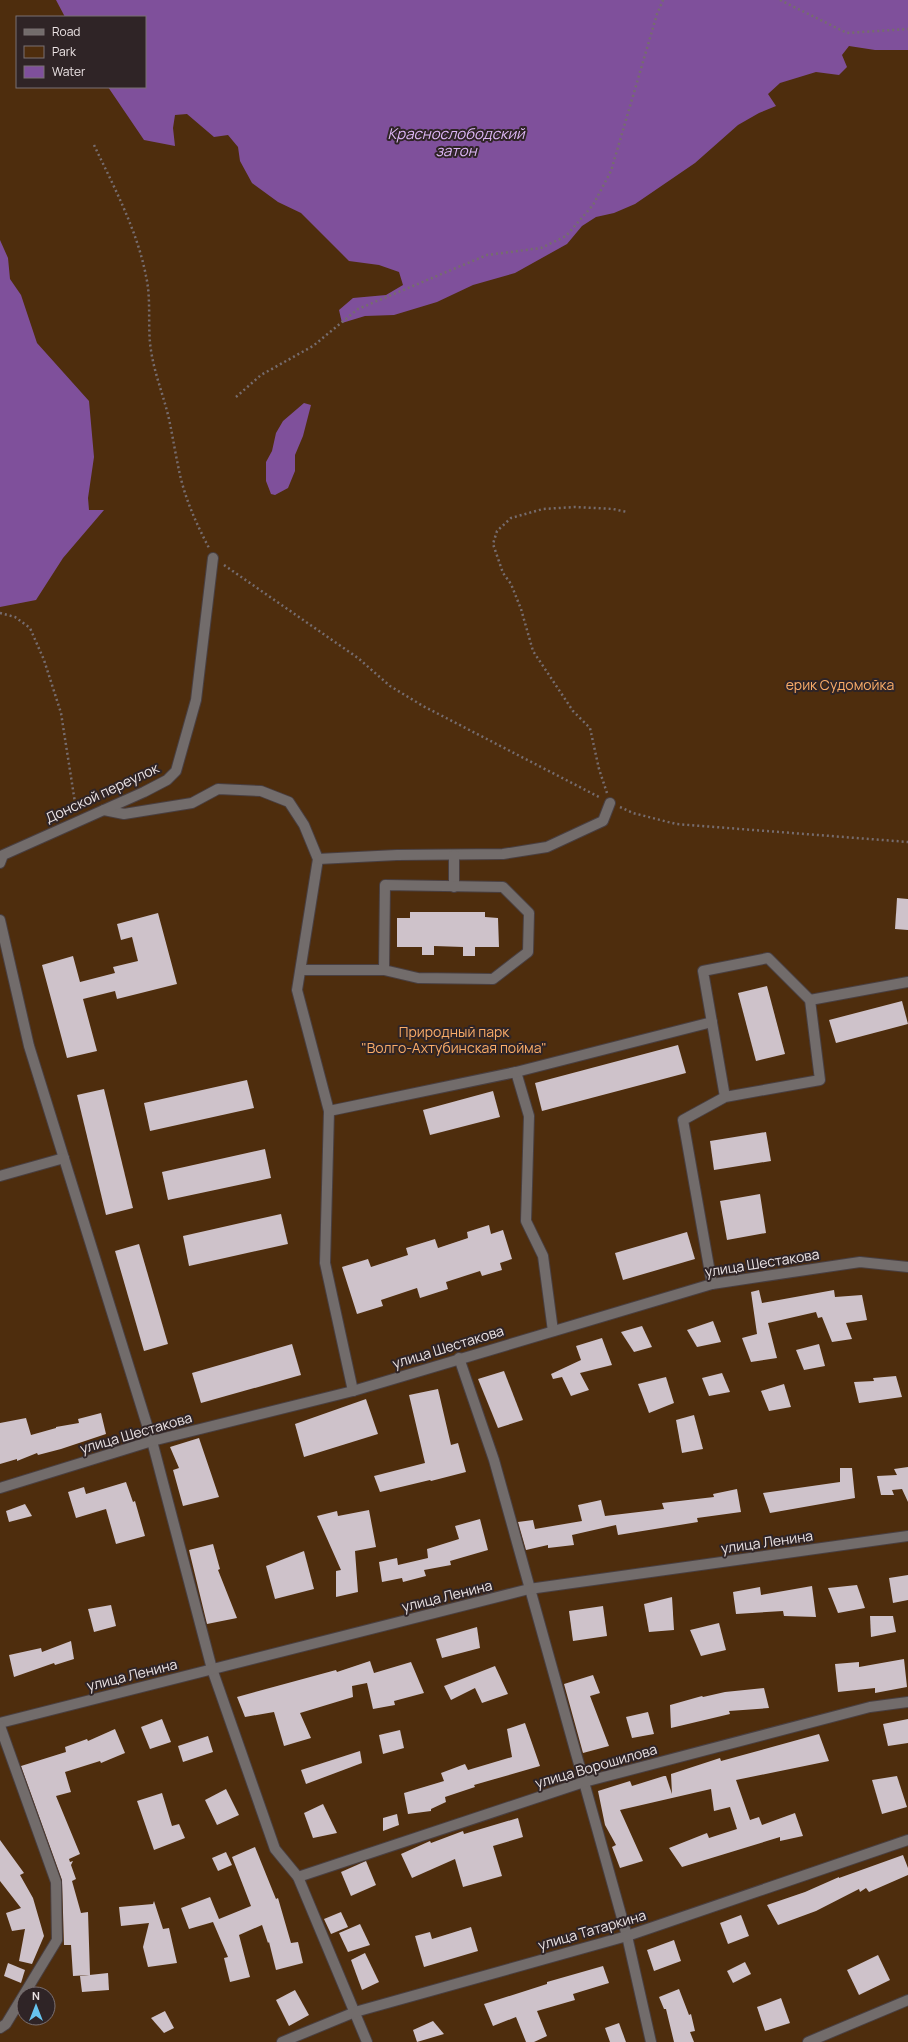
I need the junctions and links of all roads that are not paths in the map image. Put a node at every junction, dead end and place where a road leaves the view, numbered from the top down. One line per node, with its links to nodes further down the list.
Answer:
1 (213, 558): 3 (street, Донской переулок)
2 (610, 802): 4 (street)
3 (104, 810): 5 (street); 6 (street, Донской переулок)
4 (454, 855): 5 (street); 7 (street)
5 (318, 859): 9 (street)
6 (0, 863)
7 (454, 887): 10 (street); 10 (street)
8 (0, 920): 17 (street)
9 (301, 970): 10 (street); 16 (street)
10 (384, 970)
11 (908, 982): 12 (street)
12 (810, 1000): 13 (street); 15 (street)
13 (712, 1022): 14 (street); 15 (street)
14 (516, 1072): 16 (street); 21 (street)
15 (725, 1097): 20 (street)
16 (329, 1111): 23 (street)
17 (64, 1158): 18 (street); 24 (street)
18 (0, 1176)
19 (908, 1267): 20 (street, улица Шестакова)
20 (712, 1284): 21 (street, улица Шестакова)
21 (553, 1331): 22 (street, улица Шестакова)
22 (459, 1358): 23 (street, улица Шестакова); 27 (street)
23 (353, 1391): 24 (street, улица Шестакова)
24 (152, 1441): 25 (street, улица Шестакова); 28 (street)
25 (0, 1488)
26 (908, 1536): 27 (street, улица Ленина)
27 (529, 1589): 28 (street, улица Ленина); 32 (street)
28 (212, 1669): 30 (street, улица Ленина); 34 (street)
29 (908, 1702): 32 (street, улица Ворошилова)
30 (0, 1723)
31 (0, 1726): 38 (street)
32 (584, 1782): 34 (street, улица Ворошилова); 35 (street)
33 (908, 1840): 35 (street, улица Татаркина)
34 (298, 1878): 37 (street)
35 (627, 1936): 37 (street, улица Татаркина); 42 (street)
36 (908, 2000): 39 (street)
37 (355, 2012): 40 (street, улица Татаркина); 41 (street)
38 (0, 2028)
39 (827, 2039): 43 (street)
40 (282, 2042)
41 (366, 2042)
42 (651, 2042)
43 (808, 2042)

